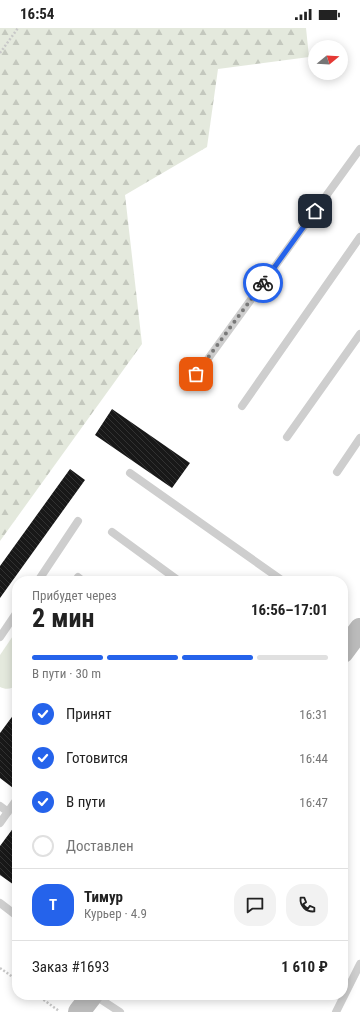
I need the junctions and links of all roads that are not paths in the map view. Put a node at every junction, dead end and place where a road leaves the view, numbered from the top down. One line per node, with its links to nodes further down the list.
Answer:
1 (360, 149): 4 (lane)
2 (360, 237): 5 (lane)
3 (360, 334): 6 (lane)
4 (196, 374)
5 (242, 406)
6 (287, 437)
7 (360, 438): 9 (lane)
8 (130, 472): 14 (lane)
9 (337, 472)
10 (78, 521): 12 (lane)
11 (112, 532): 13 (lane)
12 (41, 576)
13 (172, 576)
14 (276, 576)
15 (12, 619): 17 (lane)
16 (360, 629): 18 (main road)
17 (0, 637)
18 (348, 645)
19 (0, 806): 21 (lane)
20 (12, 806): 21 (lane)
21 (8, 812): 22 (lane)
22 (0, 823)
23 (0, 903): 24 (lane)
24 (12, 912)
25 (360, 964): 26 (lane)
26 (348, 988)
27 (89, 1000): 30 (main road)
28 (101, 1000): 31 (lane)
29 (342, 1000): 32 (lane)
30 (79, 1012)
31 (120, 1012)
32 (336, 1012)

